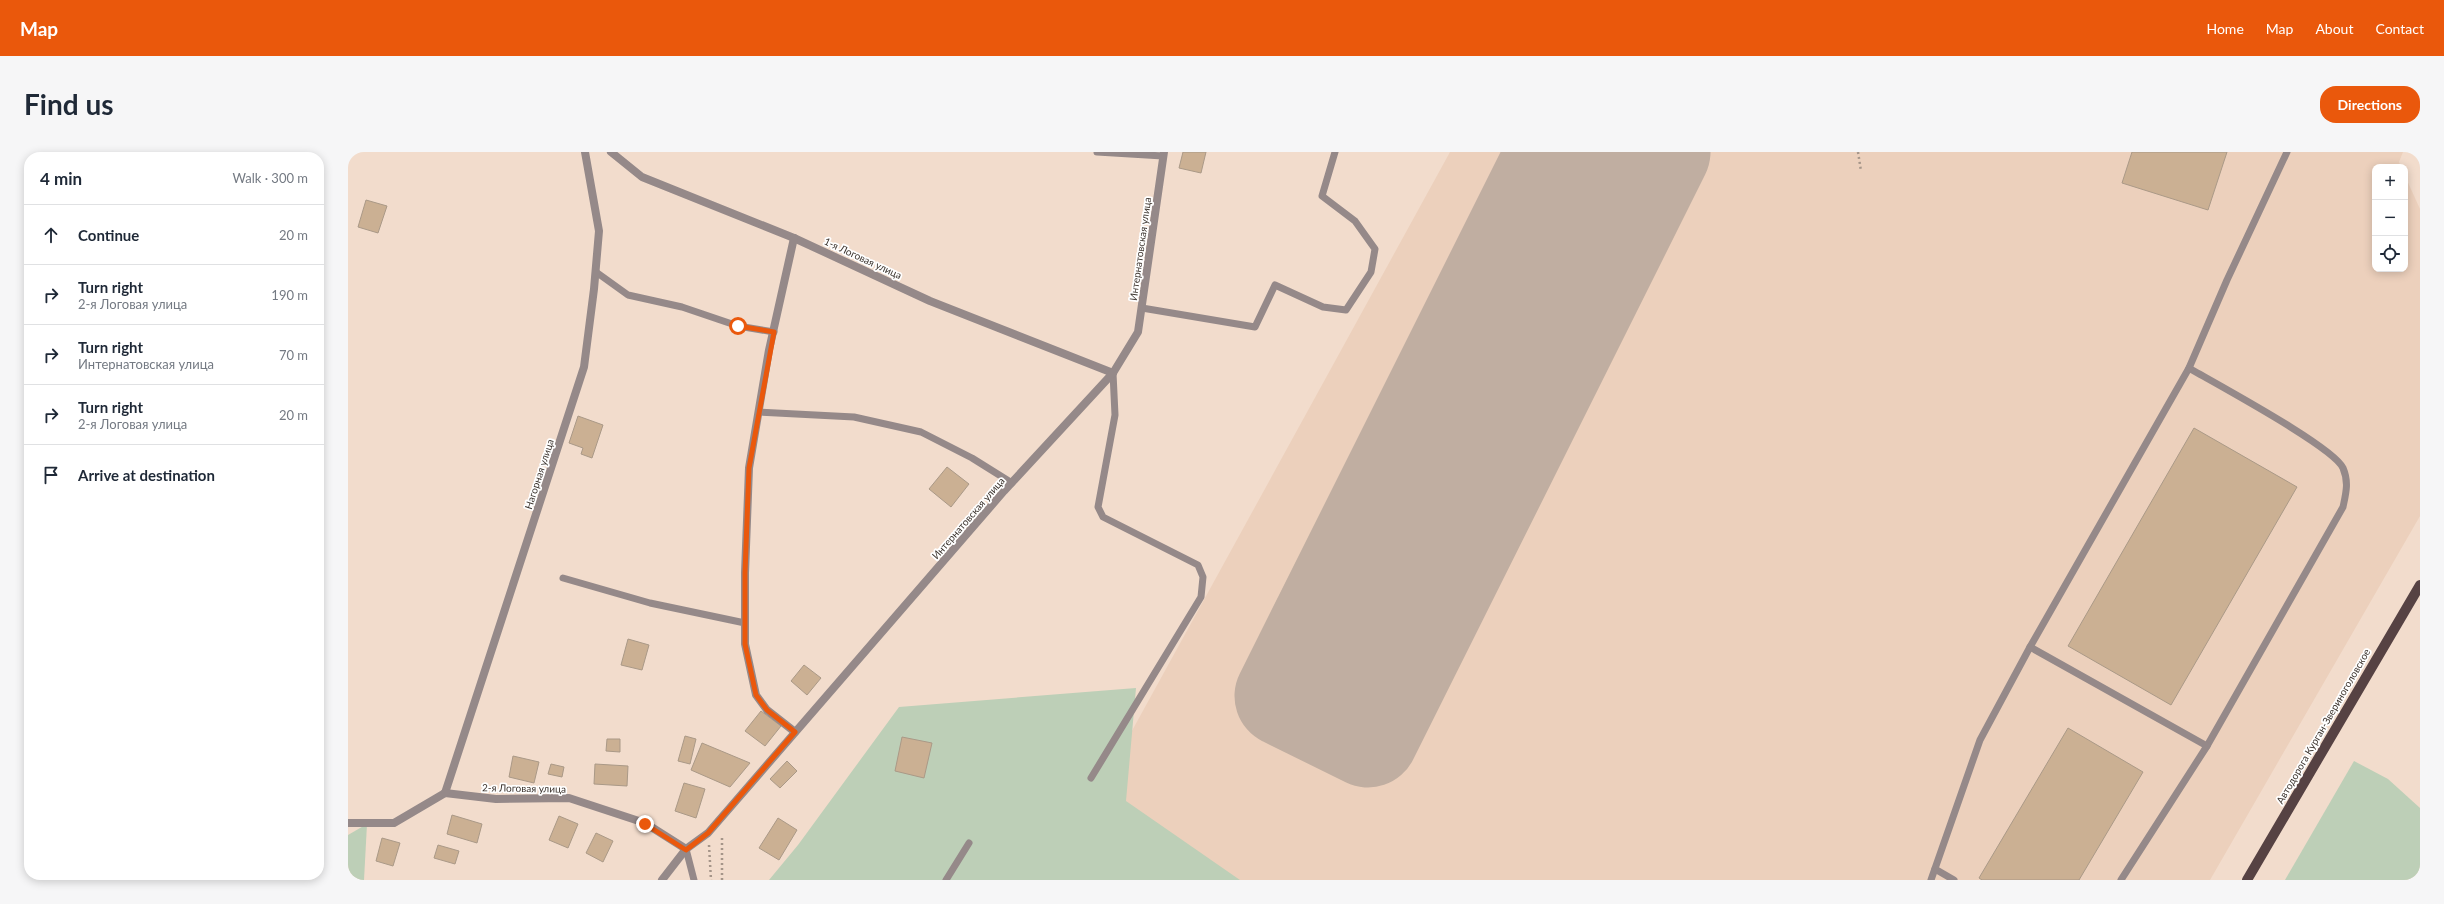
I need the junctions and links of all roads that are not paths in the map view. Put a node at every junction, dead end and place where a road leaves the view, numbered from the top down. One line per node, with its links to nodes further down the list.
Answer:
1 (585, 152): 10 (street, Нагорная улица)
2 (611, 152): 9 (street, 1-я Логовая улица)
3 (1097, 152): 8 (lane)
4 (1335, 152): 11 (lane)
5 (2287, 152): 13 (lane)
6 (2417, 152): 7 (lane)
7 (2420, 153)
8 (1164, 154): 11 (street, Интернатовская улица)
9 (794, 238): 12 (street); 14 (street, 1-я Логовая улица)
10 (596, 272): 12 (lane); 24 (street, Нагорная улица)
11 (1142, 308): 14 (street, Интернатовская улица)
12 (774, 332): 15 (street)
13 (2189, 368): 20 (lane); 22 (lane)
14 (1113, 373): 16 (street, Интернатовская улица); 23 (lane)
15 (759, 412): 16 (lane); 19 (street)
16 (1012, 483): 21 (street, Интернатовская улица)
17 (563, 578): 19 (lane)
18 (2420, 584): 35 (main road, Автодорога Курган-Звериноголовское)
19 (745, 623): 21 (street)
20 (2030, 647): 22 (lane); 28 (lane)
21 (795, 732): 27 (street, Интернатовская улица)
22 (2207, 746): 34 (lane)
23 (1091, 778)
24 (445, 793): 25 (street); 27 (street, 2-я Логовая улица)
25 (348, 823)
26 (968, 843): 31 (lane)
27 (686, 850): 29 (street, Интернатовская улица); 30 (lane)
28 (1935, 869): 32 (lane); 33 (lane)
29 (662, 880)
30 (694, 880)
31 (946, 880)
32 (1931, 880)
33 (1954, 880)
34 (2121, 880)
35 (2247, 880)

